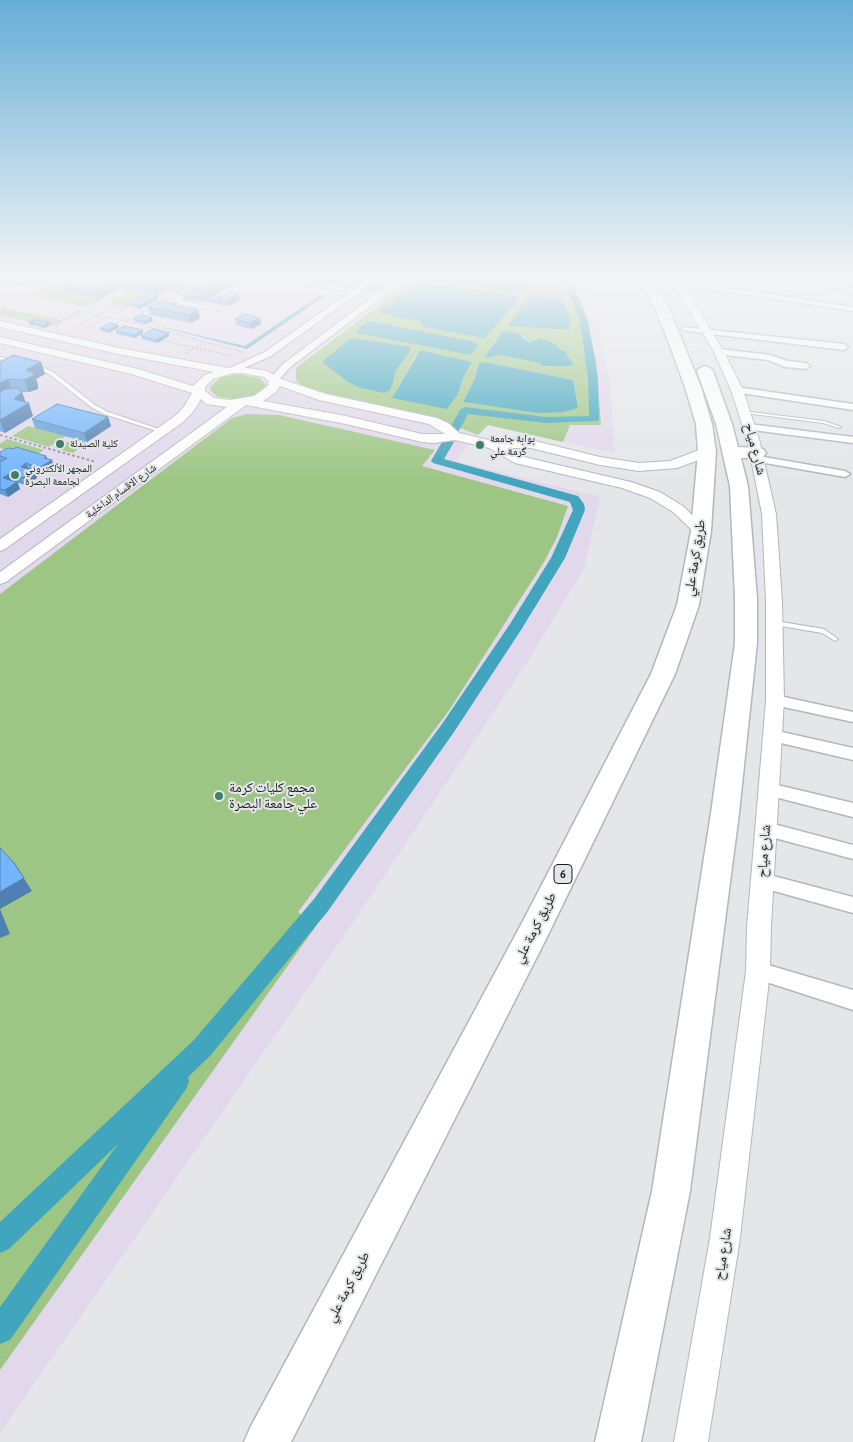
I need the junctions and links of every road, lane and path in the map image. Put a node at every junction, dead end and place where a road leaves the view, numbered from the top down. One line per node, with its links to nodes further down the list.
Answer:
1 (19, 344): 25 (street)
2 (89, 344): 22 (street)
3 (179, 344): 13 (path)
4 (200, 344): 13 (path)
5 (213, 344): 14 (path)
6 (282, 344): 22 (street)
7 (315, 344): 23 (street)
8 (676, 344): 35 (highway, طريق كرمة علي / 6)
9 (699, 344): 35 (highway, طريق كرمة علي / 6)
10 (712, 344): 15 (street, شارع مياح)
11 (828, 344): 12 (street)
12 (844, 346)
13 (194, 348): 16 (path); 17 (path)
14 (243, 352)
15 (720, 352): 21 (street); 24 (street, شارع مياح)
16 (184, 354)
17 (232, 356)
18 (0, 358): 19 (lane)
19 (20, 362)
20 (27, 364): 30 (lane)
21 (806, 366)
22 (230, 371): 23 (street); 25 (street, شارع الاقسام الداخلية)
23 (274, 380): 26 (street, شارع الاقسام الداخلية); 32 (street)
24 (737, 390): 27 (street); 28 (street, شارع مياح)
25 (199, 392): 26 (street); 30 (street, شارع الاقسام الداخلية)
26 (244, 403): 32 (street); 40 (street, شارع الاقسام الداخلية)
27 (853, 407)
28 (747, 419): 29 (lane); 33 (street); 35 (street, شارع مياح)
29 (839, 426)
30 (162, 431): 36 (street, شارع الاقسام الداخلية)
31 (0, 435): 36 (path)
32 (455, 436): 34 (street)
33 (853, 440)
34 (494, 446): 35 (street); 38 (street)
35 (738, 454): 37 (street); 38 (highway, طريق كرمة علي / 6); 41 (street, شارع مياح); 56 (highway, طريق كرمة علي / 6)
36 (112, 467): 39 (street, شارع الاقسام الداخلية)
37 (845, 474)
38 (701, 531): 55 (highway, طريق كرمة علي / 6)
39 (0, 546)
40 (0, 579)
41 (775, 623): 42 (lane); 43 (street, شارع مياح)
42 (834, 639)
43 (776, 700): 44 (street); 45 (street, شارع مياح)
44 (853, 717)
45 (773, 736): 46 (street); 47 (street, شارع مياح)
46 (853, 754)
47 (769, 789): 48 (street); 49 (street, شارع مياح)
48 (853, 810)
49 (766, 829): 50 (street); 51 (street, شارع مياح)
50 (853, 852)
51 (762, 882): 52 (street); 53 (street, شارع مياح)
52 (853, 905)
53 (758, 971): 54 (street); 57 (street, شارع مياح)
54 (853, 1000)
55 (266, 1442)
56 (618, 1442)
57 (692, 1442)

